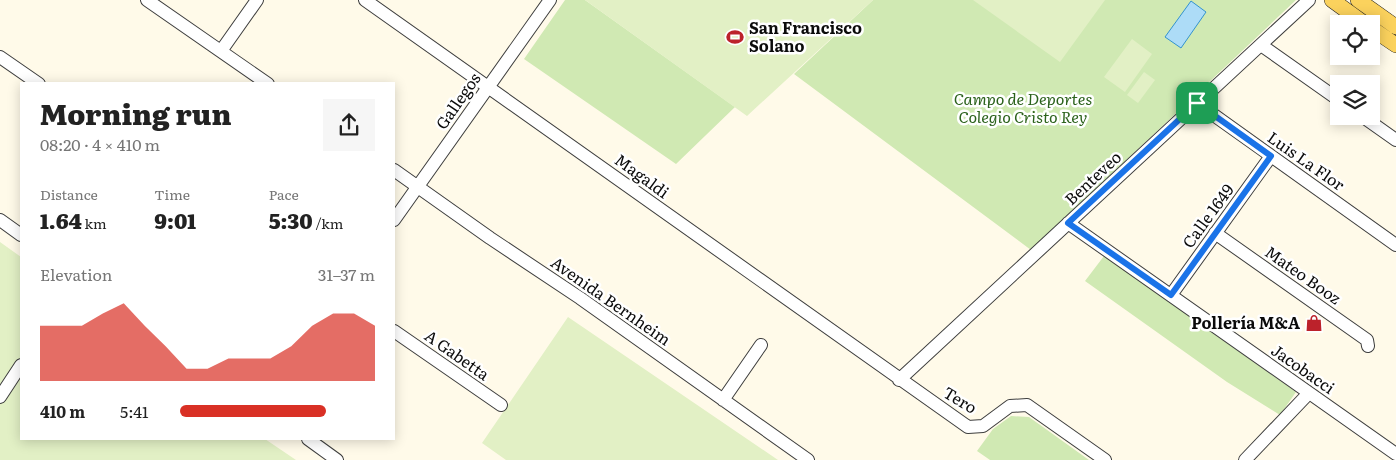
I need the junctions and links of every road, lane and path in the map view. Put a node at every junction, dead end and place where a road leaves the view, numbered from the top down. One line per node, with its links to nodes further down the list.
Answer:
1 (147, 0): 13 (street)
2 (257, 0): 13 (street)
3 (365, 0): 17 (street, Magaldi)
4 (550, 0): 17 (street, Gallegos)
5 (1309, 0): 11 (street, Benteveo)
6 (1332, 0): 8 (main road)
7 (1358, 0): 9 (main road)
8 (1353, 15)
9 (1396, 27)
10 (1380, 34): 12 (main road)
11 (1261, 45): 18 (street); 19 (street, Benteveo)
12 (1396, 46)
13 (222, 52): 16 (street)
14 (0, 56): 15 (street)
15 (36, 82)
16 (265, 82)
17 (488, 87): 24 (street, Gallegos); 36 (street, Magaldi)
18 (1330, 94)
19 (1197, 103): 22 (street, Luis La Flor); 27 (street, Benteveo)
20 (1375, 125): 21 (street)
21 (1396, 140)
22 (1271, 156): 28 (street, Calle 1649); 30 (street, Luis La Flor)
23 (395, 171): 24 (street, Avenida Bernheim)
24 (418, 186): 25 (street, Gallegos); 39 (street, Avenida Bernheim)
25 (395, 219)
26 (0, 220): 29 (street)
27 (1068, 223): 31 (street, Jacobacci); 36 (street, Benteveo)
28 (1215, 233): 31 (street, Calle 1649); 34 (street, Mateo Booz)
29 (20, 234)
30 (1396, 244)
31 (1171, 295): 37 (street, Jacobacci)
32 (395, 332): 40 (street, A Gabetta)
33 (761, 345): 39 (street)
34 (1368, 346)
35 (20, 367): 38 (street)
36 (899, 380): 45 (street, Tero)
37 (1309, 393): 42 (street, Jacobacci); 46 (street)
38 (0, 397)
39 (723, 400): 44 (street, Avenida Bernheim)
40 (501, 405)
41 (309, 440): 43 (street)
42 (1396, 454)
43 (337, 460)
44 (808, 460)
45 (1105, 460)
46 (1245, 460)

